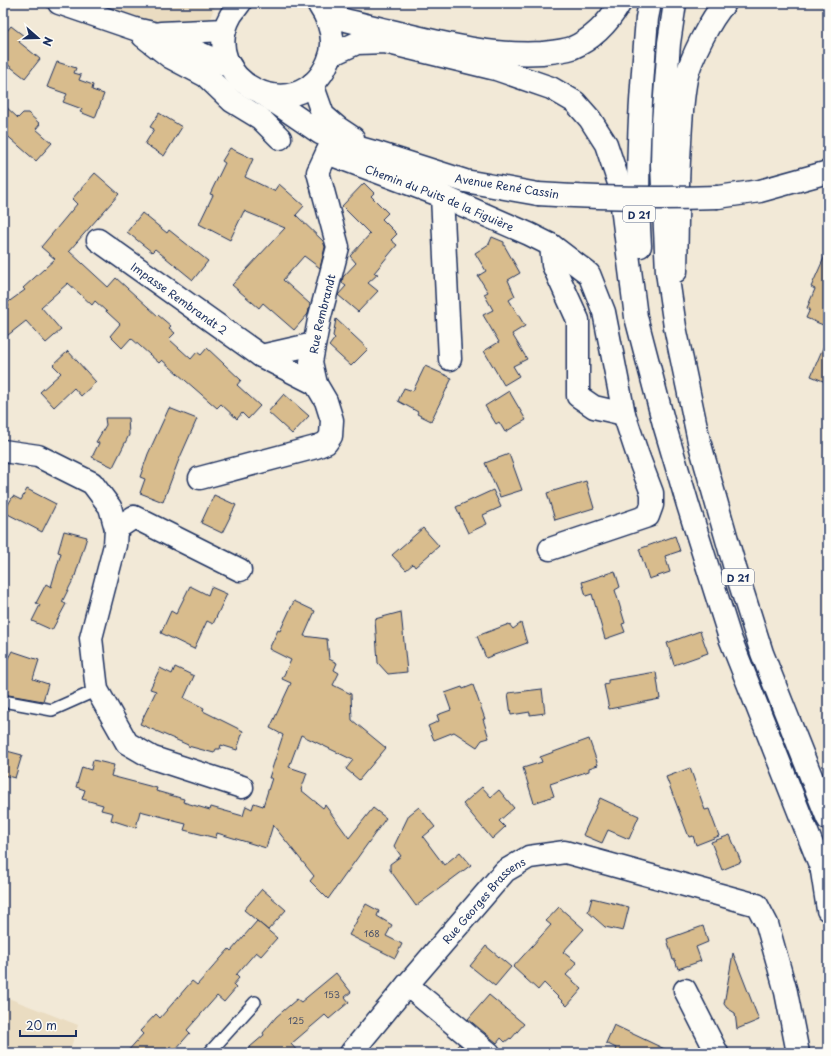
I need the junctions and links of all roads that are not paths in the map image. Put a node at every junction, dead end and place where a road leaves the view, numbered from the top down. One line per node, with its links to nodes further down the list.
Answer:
1 (59, 3): 8 (main road)
2 (240, 3): 9 (main road)
3 (620, 3): 7 (main road)
4 (650, 3): 29 (main road, D 21)
5 (676, 3): 23 (main road, D 21)
6 (725, 3): 23 (main road)
7 (321, 9): 11 (main road)
8 (135, 29): 10 (main road); 15 (main road)
9 (225, 30): 10 (main road); 12 (main road)
10 (157, 34): 12 (main road)
11 (331, 55): 13 (main road); 29 (main road)
12 (230, 67): 14 (main road, Avenue René Cassin)
13 (312, 84): 14 (main road); 16 (main road, Avenue René Cassin)
14 (263, 94): 16 (main road, Avenue René Cassin)
15 (280, 138)
16 (333, 140): 19 (main road, Avenue René Cassin, bridge); 20 (main road, Chemin du Puits de la Figuière); 24 (main road, Rue Rembrandt)
17 (828, 163): 19 (main road, Avenue René Cassin)
18 (828, 172): 19 (main road, Avenue René Cassin)
19 (786, 184)
20 (442, 196): 22 (main road, Chemin du Puits de la Figuière); 26 (main road)
21 (98, 240): 25 (main road, Impasse Rembrandt 2)
22 (551, 245): 28 (main road, Chemin du Puits de la Figuière); 28 (main road)
23 (675, 327): 38 (main road, D 21)
24 (314, 344): 25 (main road); 27 (main road, Rue Rembrandt)
25 (261, 356): 27 (main road, Impasse Rembrandt 2)
26 (450, 359)
27 (316, 384): 31 (main road, Rue Rembrandt)
28 (624, 414): 33 (main road, Chemin du Puits de la Figuière)
29 (664, 424): 39 (main road)
30 (3, 451): 32 (main road)
31 (200, 478)
32 (116, 529): 34 (main road); 35 (main road)
33 (550, 549)
34 (240, 570)
35 (97, 690): 36 (lane); 37 (main road)
36 (3, 701)
37 (242, 787)
38 (828, 819)
39 (825, 878): 40 (main road)
40 (828, 910)
41 (407, 984): 45 (main road, Rue Georges Brassens); 46 (main road); 48 (main road, Rue Georges Brassens)
42 (685, 990): 47 (main road)
43 (255, 1002): 44 (lane)
44 (209, 1053)
45 (351, 1053)
46 (489, 1053)
47 (717, 1053)
48 (798, 1053)

